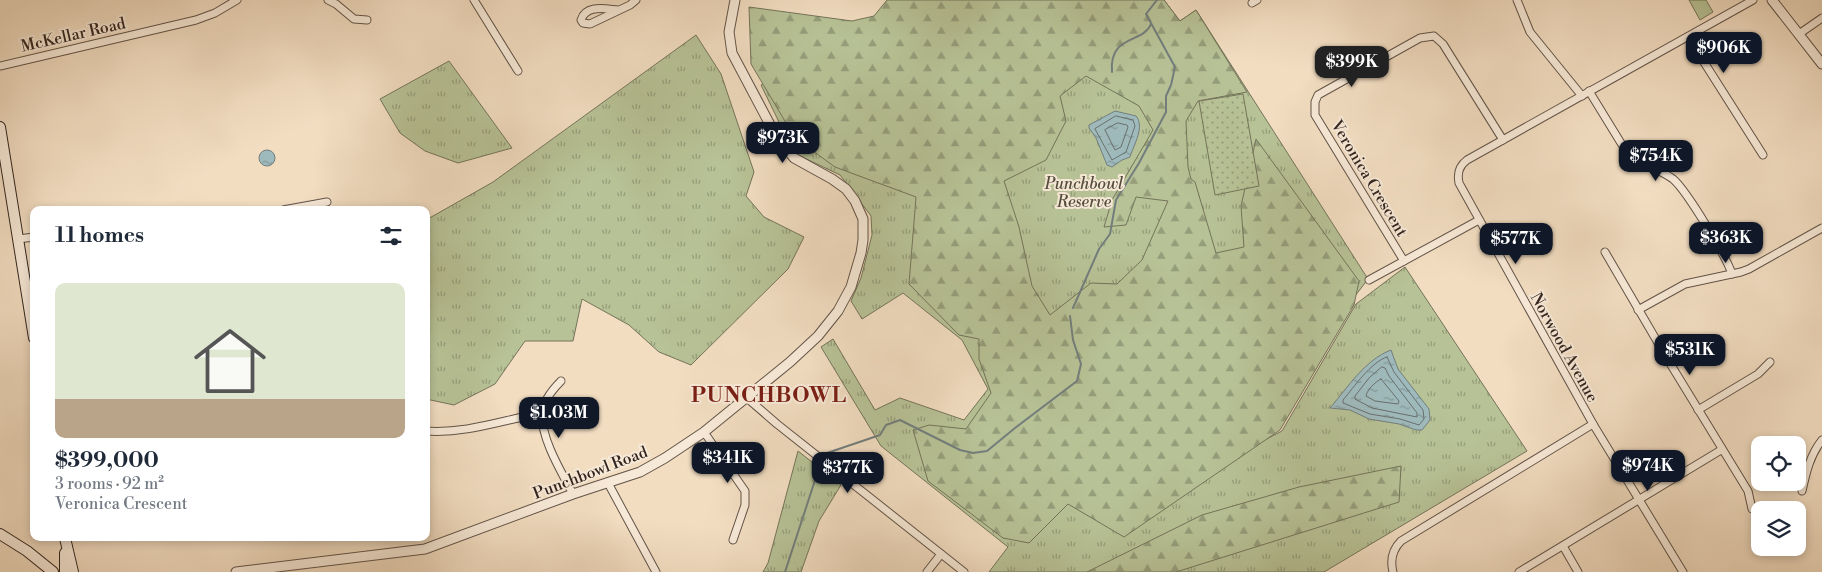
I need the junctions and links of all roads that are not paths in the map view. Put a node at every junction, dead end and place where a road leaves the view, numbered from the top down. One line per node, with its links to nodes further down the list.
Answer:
1 (237, 0): 15 (street, McKellar Road)
2 (328, 0): 11 (street)
3 (474, 0): 16 (street)
4 (636, 0): 9 (street)
5 (736, 0): 36 (street, Punchbowl Road)
6 (1517, 0): 18 (street)
7 (1753, 0): 13 (street, Norwood Avenue)
8 (1772, 0): 12 (street)
9 (618, 10)
10 (1822, 18): 12 (street)
11 (367, 20)
12 (1799, 34): 14 (street)
13 (1688, 37): 17 (street, Norwood Avenue); 21 (street)
14 (1822, 64)
15 (0, 66)
16 (518, 71)
17 (1589, 91): 18 (street, Norwood Avenue); 30 (street)
18 (1582, 96): 20 (street, Norwood Avenue)
19 (0, 127): 27 (main road)
20 (1503, 140): 24 (street, Norwood Avenue); 29 (street, Veronica Crescent)
21 (1763, 156)
22 (327, 202): 23 (street)
23 (305, 206)
24 (1479, 220): 29 (street); 39 (street, Norwood Avenue)
25 (1822, 228): 30 (street)
26 (30, 238): 27 (street)
27 (18, 239): 33 (main road)
28 (1605, 252): 32 (street)
29 (1404, 261): 31 (street)
30 (1732, 274): 32 (street)
31 (1369, 280)
32 (1638, 310): 37 (street)
33 (30, 313)
34 (1770, 362): 37 (street)
35 (561, 381): 38 (street)
36 (747, 398): 41 (street, Punchbowl Road); 55 (street)
37 (1698, 410): 43 (street)
38 (542, 414): 40 (street); 46 (street)
39 (1593, 424): 47 (street); 66 (street, Norwood Avenue)
40 (430, 431)
41 (704, 432): 45 (street, Punchbowl Road); 50 (street)
42 (1822, 440): 44 (street)
43 (1721, 450): 47 (street); 48 (street)
44 (1806, 474)
45 (608, 483): 46 (street, Punchbowl Road); 63 (street)
46 (573, 494): 62 (street, Punchbowl Road)
47 (1640, 499): 53 (street); 69 (street)
48 (1751, 504)
49 (0, 534): 54 (main road)
50 (733, 540)
51 (65, 541): 56 (main road)
52 (66, 541): 61 (main road)
53 (1563, 546): 67 (street); 68 (street)
54 (27, 551): 57 (main road); 58 (main road)
55 (941, 554): 64 (street); 65 (street)
56 (65, 556): 57 (main road); 60 (main road)
57 (37, 559): 59 (main road)
58 (43, 572)
59 (53, 572)
60 (65, 572)
61 (73, 572)
62 (236, 572)
63 (656, 572)
64 (928, 572)
65 (964, 572)
66 (1393, 572)
67 (1519, 572)
68 (1578, 572)
69 (1683, 572)

